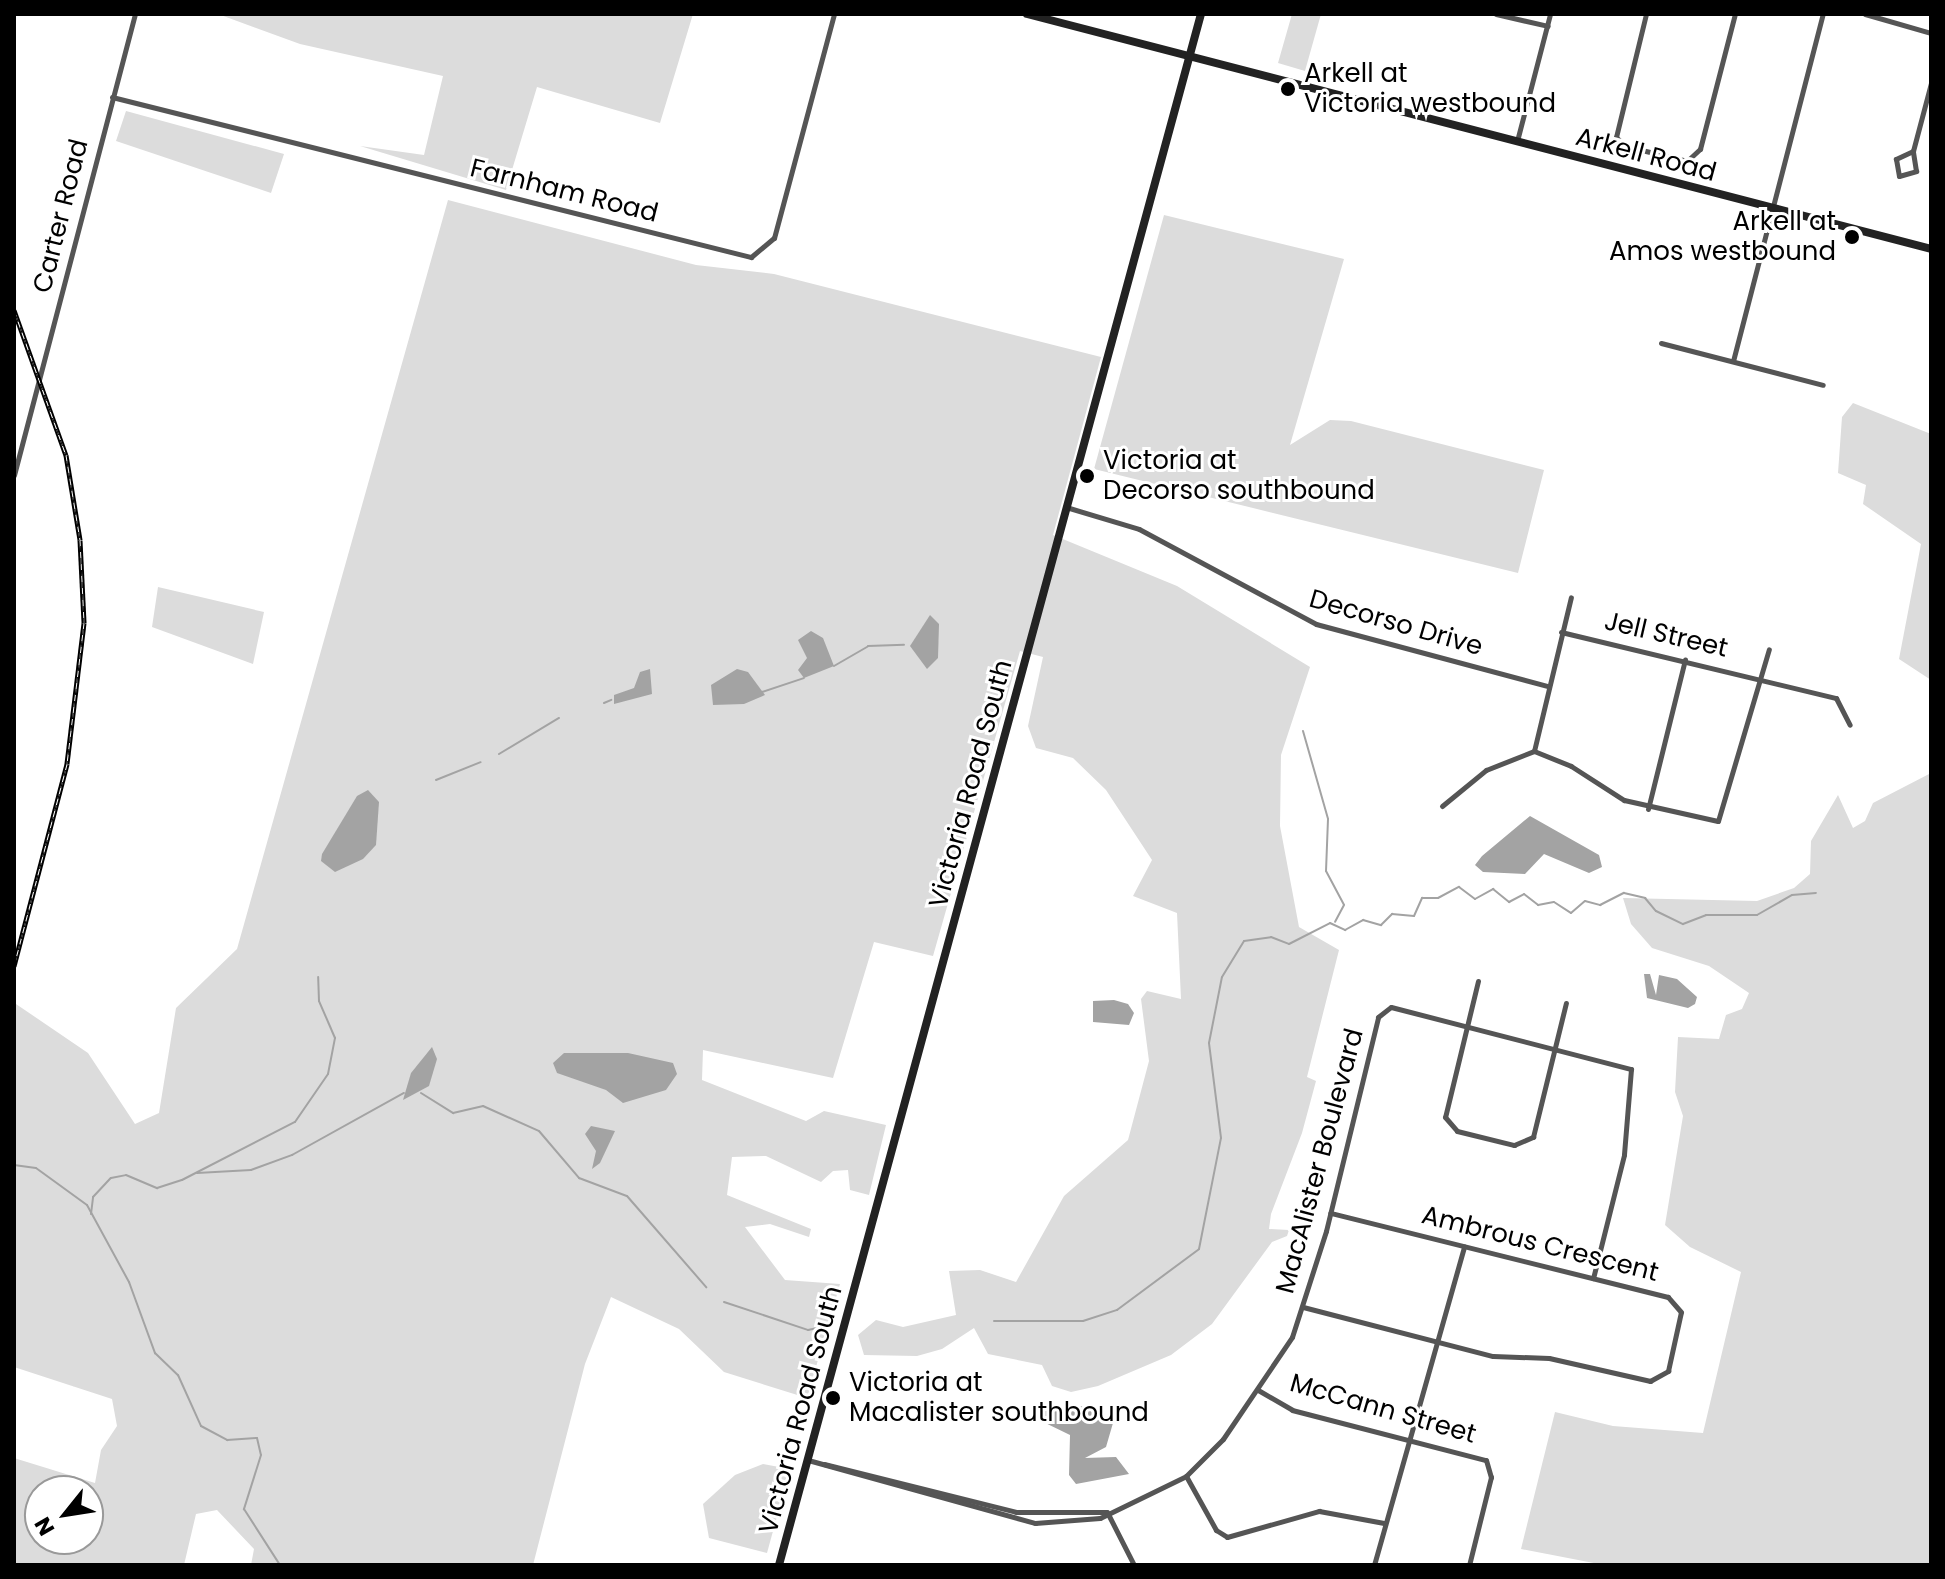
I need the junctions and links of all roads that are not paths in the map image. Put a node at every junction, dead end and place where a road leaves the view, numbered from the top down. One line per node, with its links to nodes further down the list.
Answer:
1 (135, 14): 15 (street, Carter Road)
2 (834, 14): 15 (street, Farnham Road)
3 (1027, 14): 13 (main road, Arkell Road)
4 (1201, 14): 13 (main road, Victoria Road South)
5 (1496, 14): 11 (street)
6 (1550, 14): 11 (street)
7 (1646, 14): 8 (street)
8 (1735, 14)
9 (1823, 14): 18 (street)
10 (1865, 14): 12 (street)
11 (1548, 26): 16 (street)
12 (1931, 33)
13 (1188, 57): 16 (main road, Arkell Road); 24 (main road, Victoria Road South)
14 (1931, 83): 17 (street)
15 (112, 97): 23 (street, Carter Road)
16 (1517, 142): 18 (main road, Arkell Road)
17 (1913, 151): 17 (street)
18 (1772, 209): 19 (main road, Arkell Road); 21 (street)
19 (1931, 249)
20 (1661, 343): 21 (street)
21 (1733, 361): 22 (street)
22 (1823, 385)
23 (14, 475)
24 (1065, 507): 30 (street, Decorso Drive); 46 (main road, Victoria Road South)
25 (1571, 597): 26 (street)
26 (1561, 632): 28 (street, Jell Street); 30 (street)
27 (1769, 649): 29 (street)
28 (1685, 660): 29 (street, Jell Street); 34 (street)
29 (1761, 679): 31 (street, Jell Street); 34 (street)
30 (1547, 686): 32 (street)
31 (1850, 725)
32 (1534, 751): 33 (street); 34 (street)
33 (1442, 806)
34 (1648, 809)
35 (1478, 981): 37 (street)
36 (1566, 1003): 38 (street)
37 (1467, 1024): 38 (street, MacAlister Boulevard); 38 (street); 39 (street, MacAlister Boulevard)
38 (1555, 1047): 41 (street, MacAlister Boulevard)
39 (1330, 1213): 40 (street, Ambrous Crescent); 42 (street, MacAlister Boulevard)
40 (1464, 1246): 41 (street, Ambrous Crescent); 43 (street)
41 (1593, 1278): 43 (street, Ambrous Crescent)
42 (1303, 1307): 43 (street, Ambrous Crescent); 44 (street, MacAlister Boulevard)
43 (1441, 1342): 45 (street)
44 (1258, 1390): 45 (street, McCann Street); 48 (street, MacAlister Boulevard)
45 (1407, 1437): 52 (street); 56 (street, McCann Street)
46 (808, 1460): 47 (street, MacAlister Boulevard); 53 (main road, Victoria Road South)
47 (823, 1464): 49 (street, MacAlister Boulevard); 50 (street, MacAlister Boulevard)
48 (1186, 1476): 51 (street, MacAlister Boulevard); 52 (street)
49 (901, 1480): 50 (street); 51 (street, MacAlister Boulevard)
50 (898, 1489): 51 (street, MacAlister Boulevard)
51 (1107, 1512): 54 (street)
52 (1384, 1523): 55 (street)
53 (779, 1565)
54 (1134, 1565)
55 (1374, 1565)
56 (1469, 1565)

